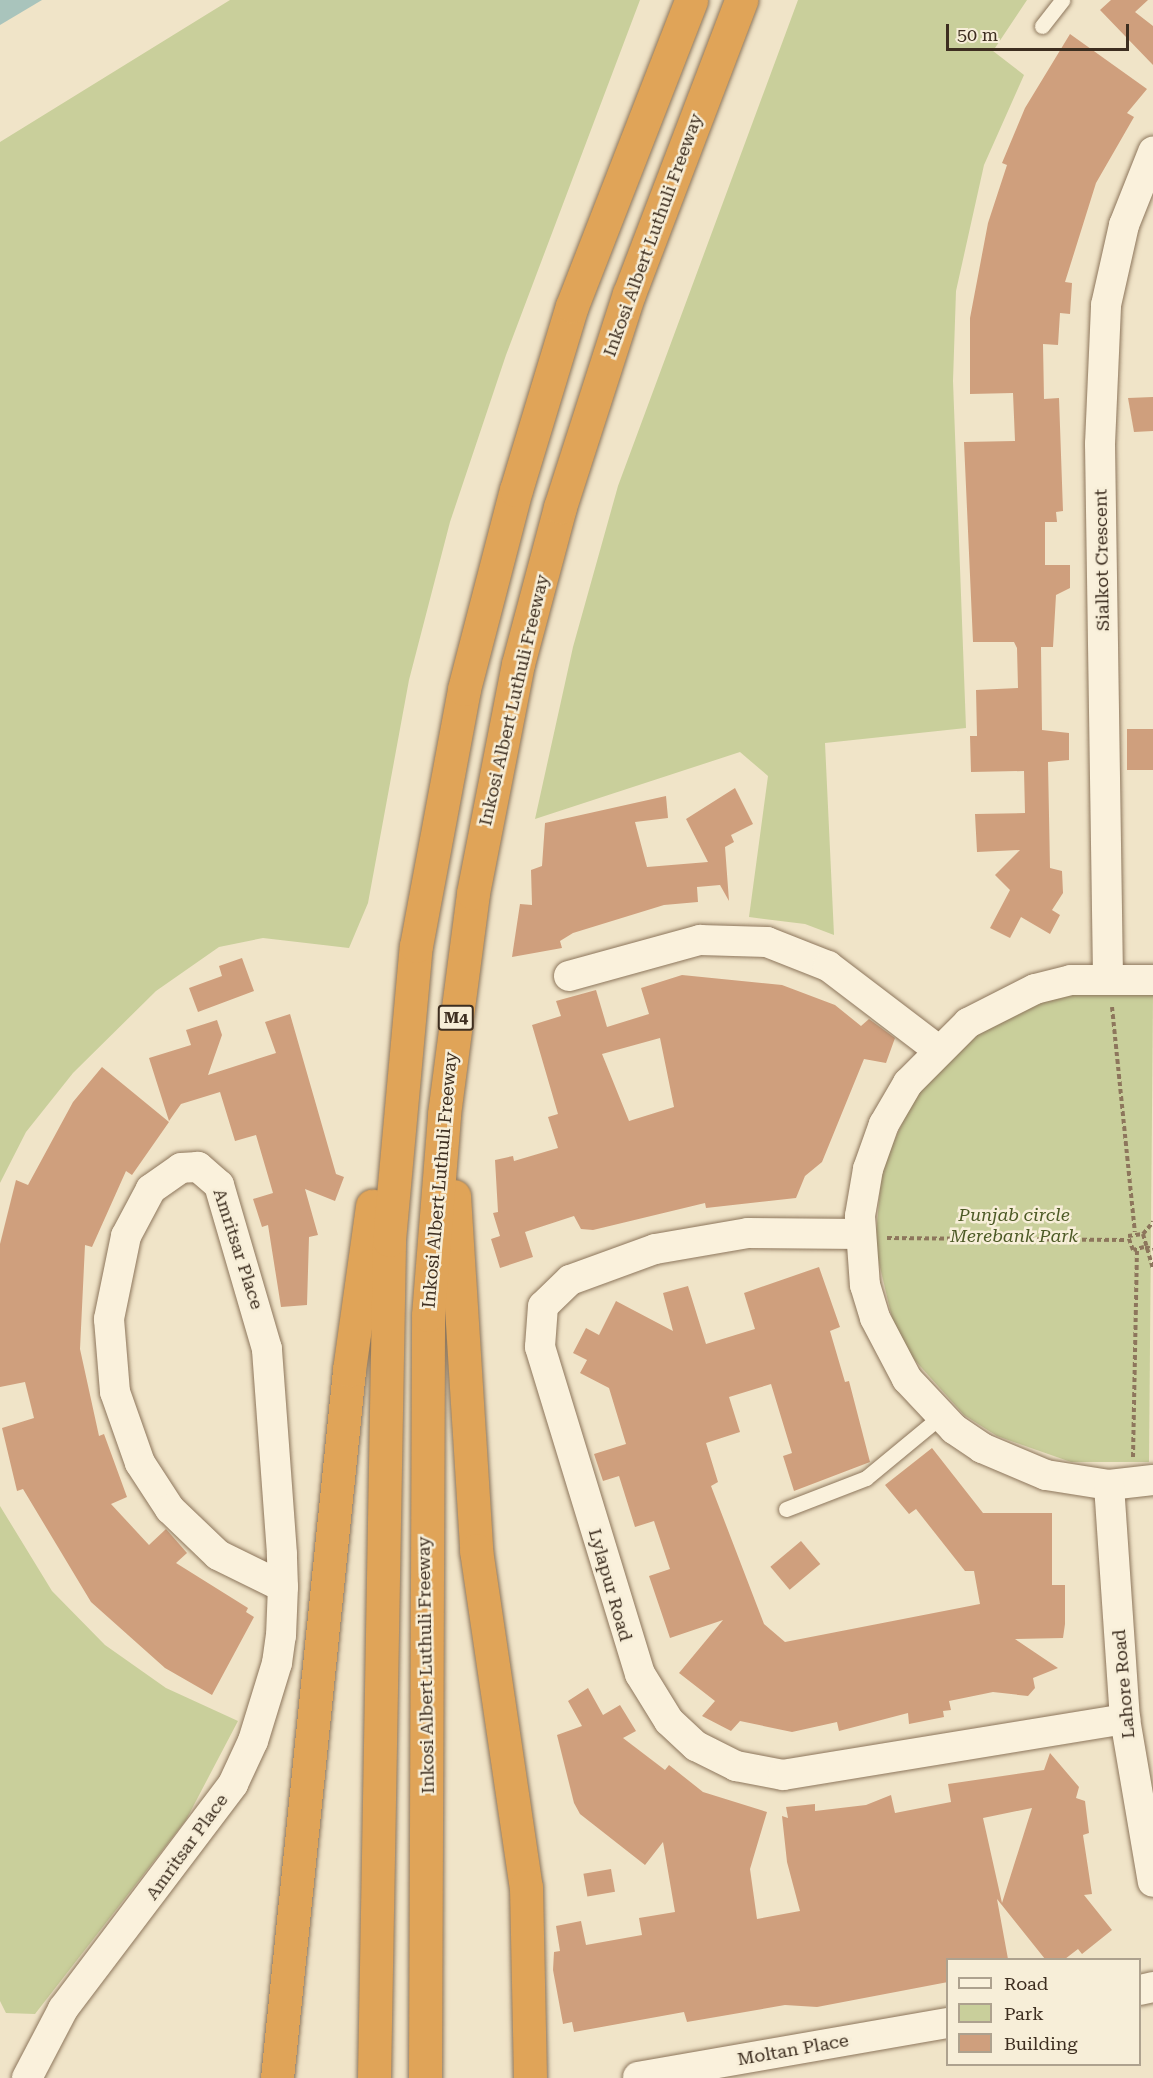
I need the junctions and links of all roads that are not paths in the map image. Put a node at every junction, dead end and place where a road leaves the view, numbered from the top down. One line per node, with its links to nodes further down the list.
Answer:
1 (691, 0): 6 (highway, M4)
2 (741, 0): 11 (highway, Inkosi Albert Luthuli Freeway / M4)
3 (1062, 0): 4 (lane)
4 (1042, 26)
5 (1153, 152): 8 (street, Sialkot Crescent)
6 (416, 946): 22 (highway); 23 (highway, M4)
7 (569, 976): 10 (street)
8 (1108, 977): 9 (street); 10 (street)
9 (1153, 980)
10 (937, 1049): 12 (street)
11 (444, 1114): 24 (highway, Inkosi Albert Luthuli Freeway / M4); 25 (highway)
12 (861, 1234): 13 (street); 17 (street, Lylapur Road)
13 (941, 1416): 14 (street); 15 (lane)
14 (1132, 1483): 17 (street, Lahore Road)
15 (786, 1509)
16 (283, 1587): 16 (street, Amritsar Place); 21 (street, Amritsar Place)
17 (1125, 1719): 18 (street, Lahore Road)
18 (1153, 1882)
19 (946, 2023): 20 (street, Moltan Place)
20 (638, 2077)
21 (27, 2078)
22 (277, 2078)
23 (374, 2078)
24 (424, 2078)
25 (530, 2078)

